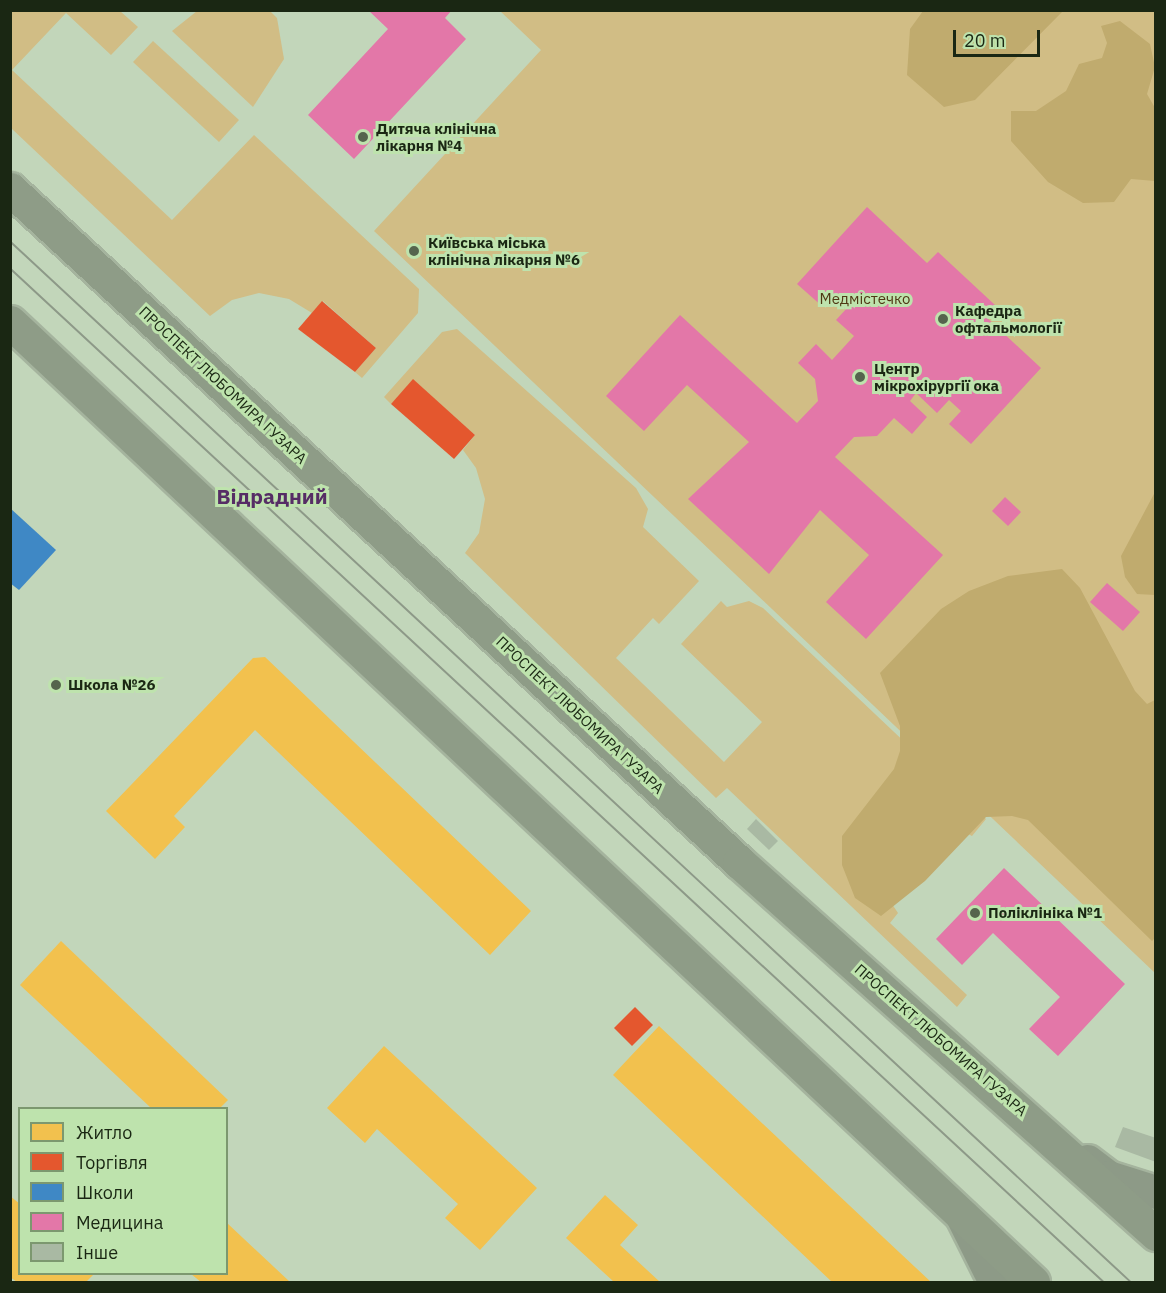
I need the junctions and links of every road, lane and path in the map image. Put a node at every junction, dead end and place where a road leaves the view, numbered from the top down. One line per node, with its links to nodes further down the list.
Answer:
1 (10, 189): 3 (main road, ПРОСПЕКТ ЛЮБОМИРА ГУЗАРА)
2 (10, 322): 5 (main road)
3 (1030, 1119): 4 (main road); 6 (main road, ПРОСПЕКТ ЛЮБОМИРА ГУЗАРА)
4 (1155, 1192)
5 (958, 1209): 7 (main road); 8 (main road)
6 (1155, 1234)
7 (995, 1282)
8 (1033, 1282)

